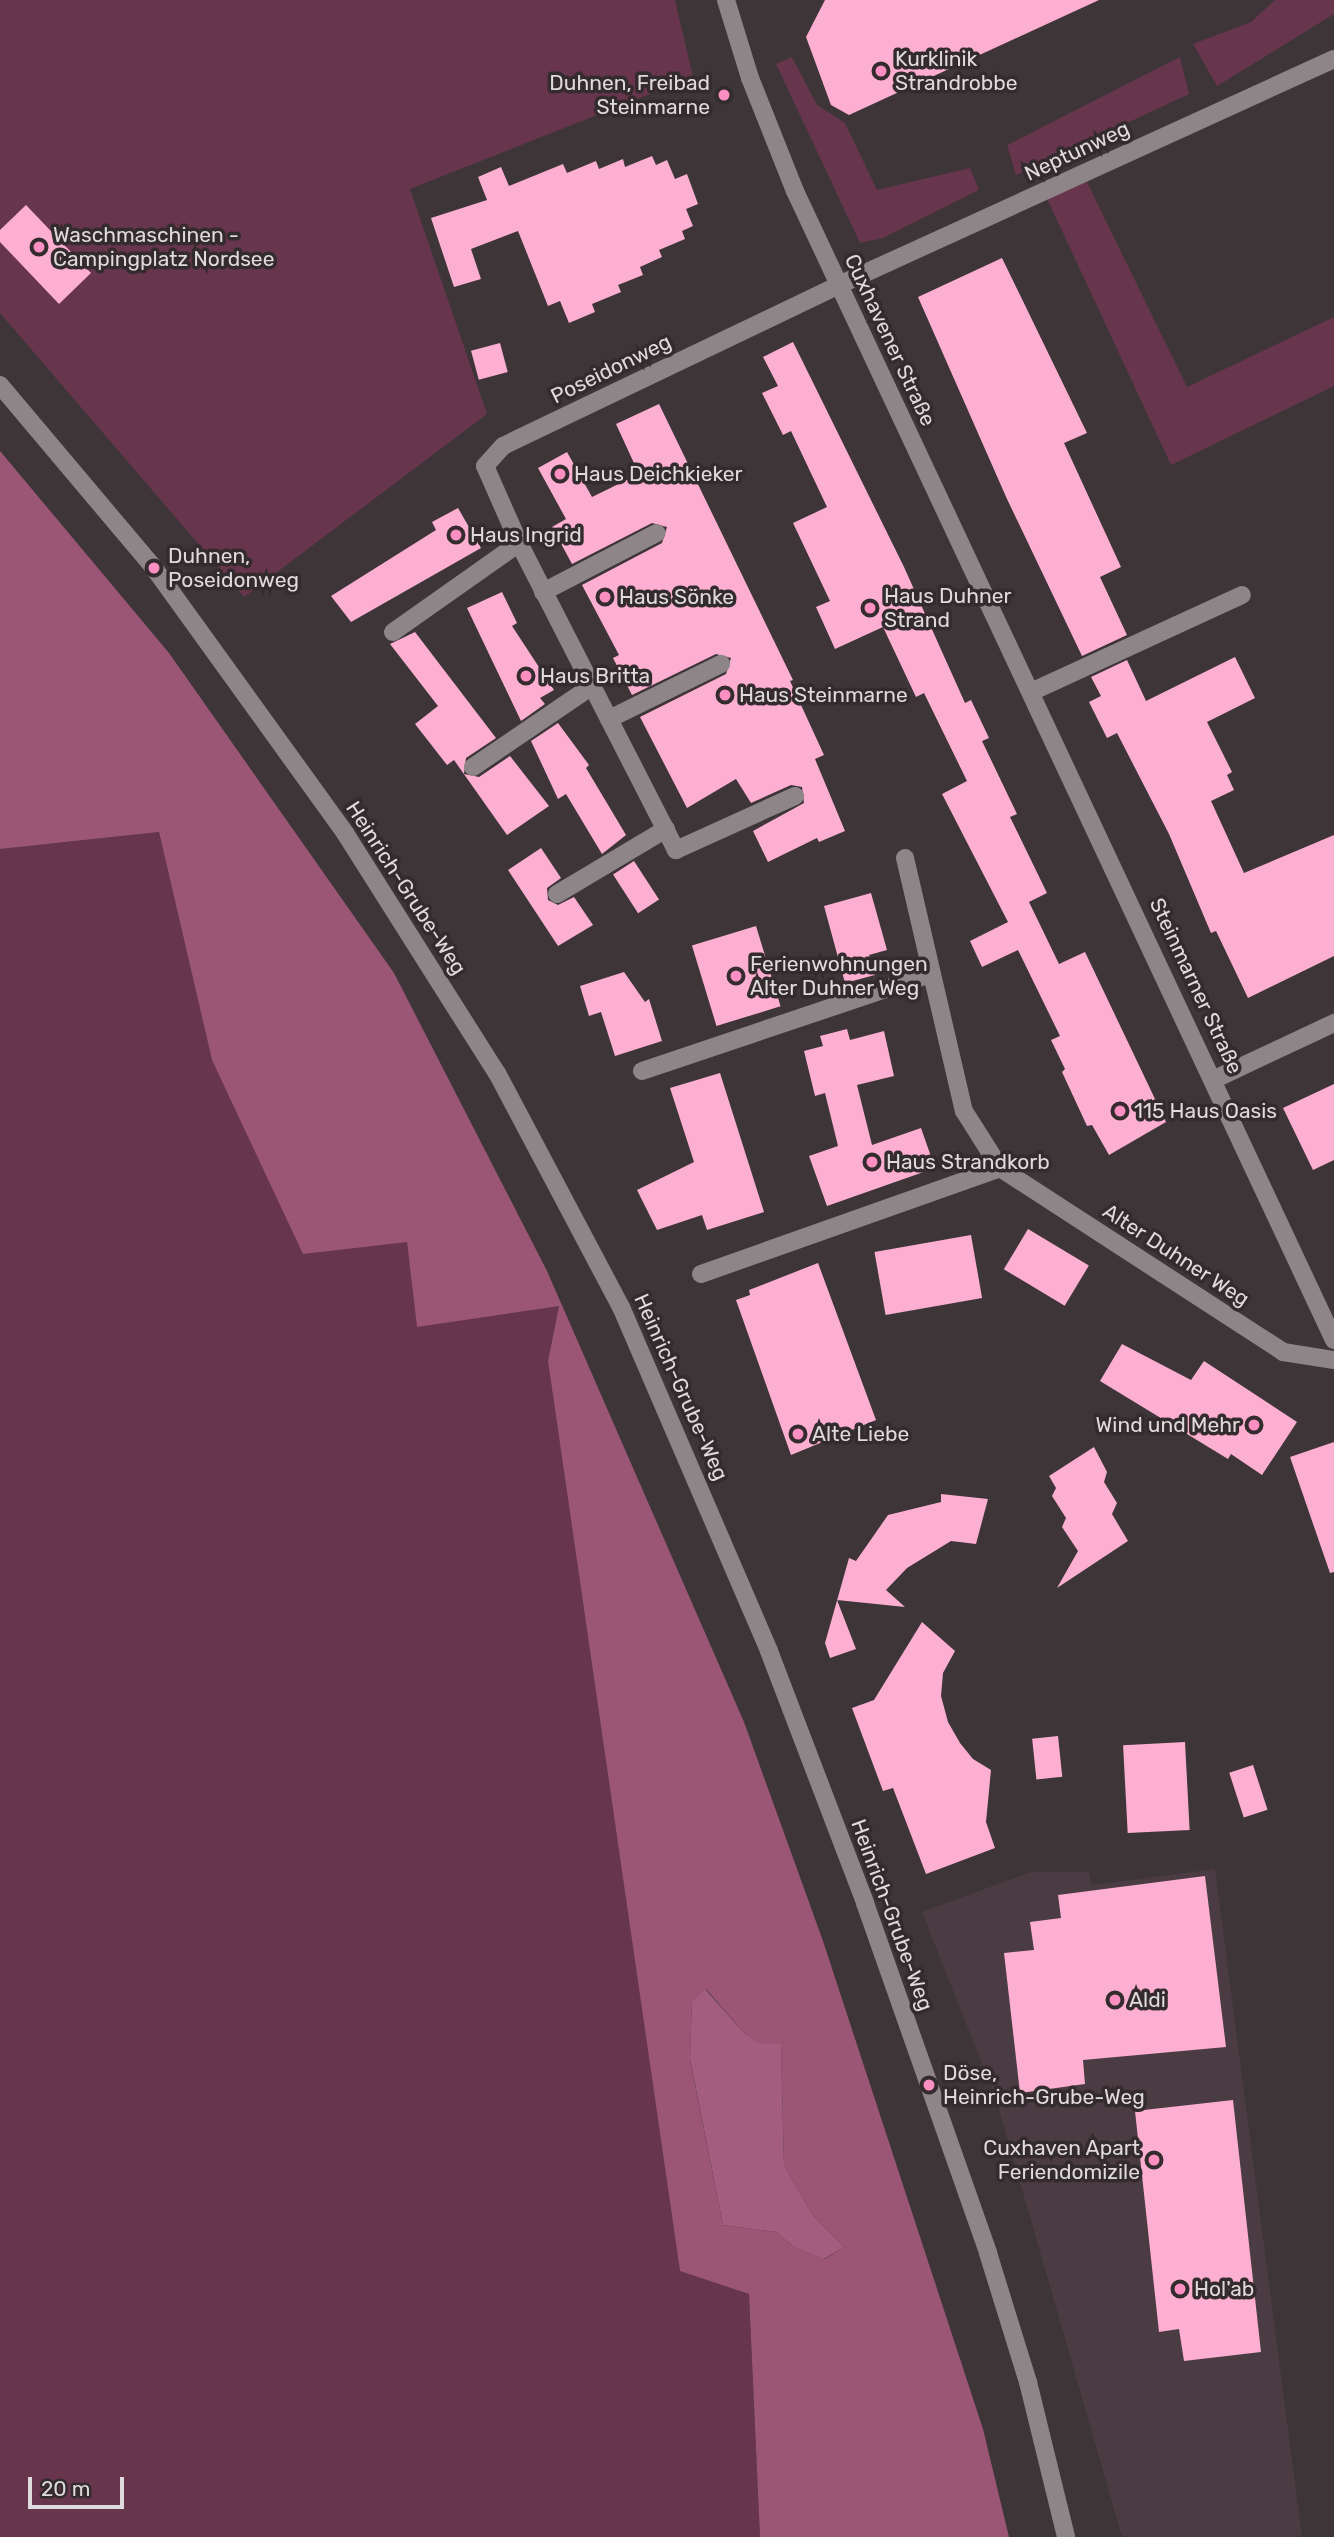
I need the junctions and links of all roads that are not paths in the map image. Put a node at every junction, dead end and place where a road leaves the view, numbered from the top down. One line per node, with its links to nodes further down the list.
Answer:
1 (726, 0): 3 (street, Cuxhavener Straße)
2 (1334, 59): 3 (street, Neptunweg)
3 (839, 285): 6 (street, Poseidonweg); 12 (street, Cuxhavener Straße)
4 (0, 385): 28 (street, Heinrich-Grube-Weg)
5 (657, 533): 7 (street)
6 (519, 543): 7 (street, Poseidonweg); 9 (street)
7 (544, 592): 11 (street, Poseidonweg)
8 (1242, 595): 12 (street)
9 (393, 632)
10 (721, 664): 13 (street)
11 (592, 686): 13 (street, Poseidonweg); 14 (street)
12 (1031, 692): 16 (street, Cuxhavener Straße)
13 (609, 719): 17 (street, Poseidonweg)
14 (473, 767)
15 (795, 796): 17 (street, Poseidonweg)
16 (1085, 805): 23 (street, Steinmarner Straße)
17 (666, 829): 19 (street)
18 (905, 858): 20 (street, Alter Duhner Weg)
19 (557, 894)
20 (932, 974): 22 (street); 24 (street, Alter Duhner Weg)
21 (1334, 1023): 23 (street)
22 (642, 1071)
23 (1216, 1079): 26 (street, Steinmarner Straße)
24 (1000, 1168): 25 (street); 27 (street, Alter Duhner Weg)
25 (701, 1273)
26 (1334, 1340)
27 (1334, 1360)
28 (1066, 2537)

